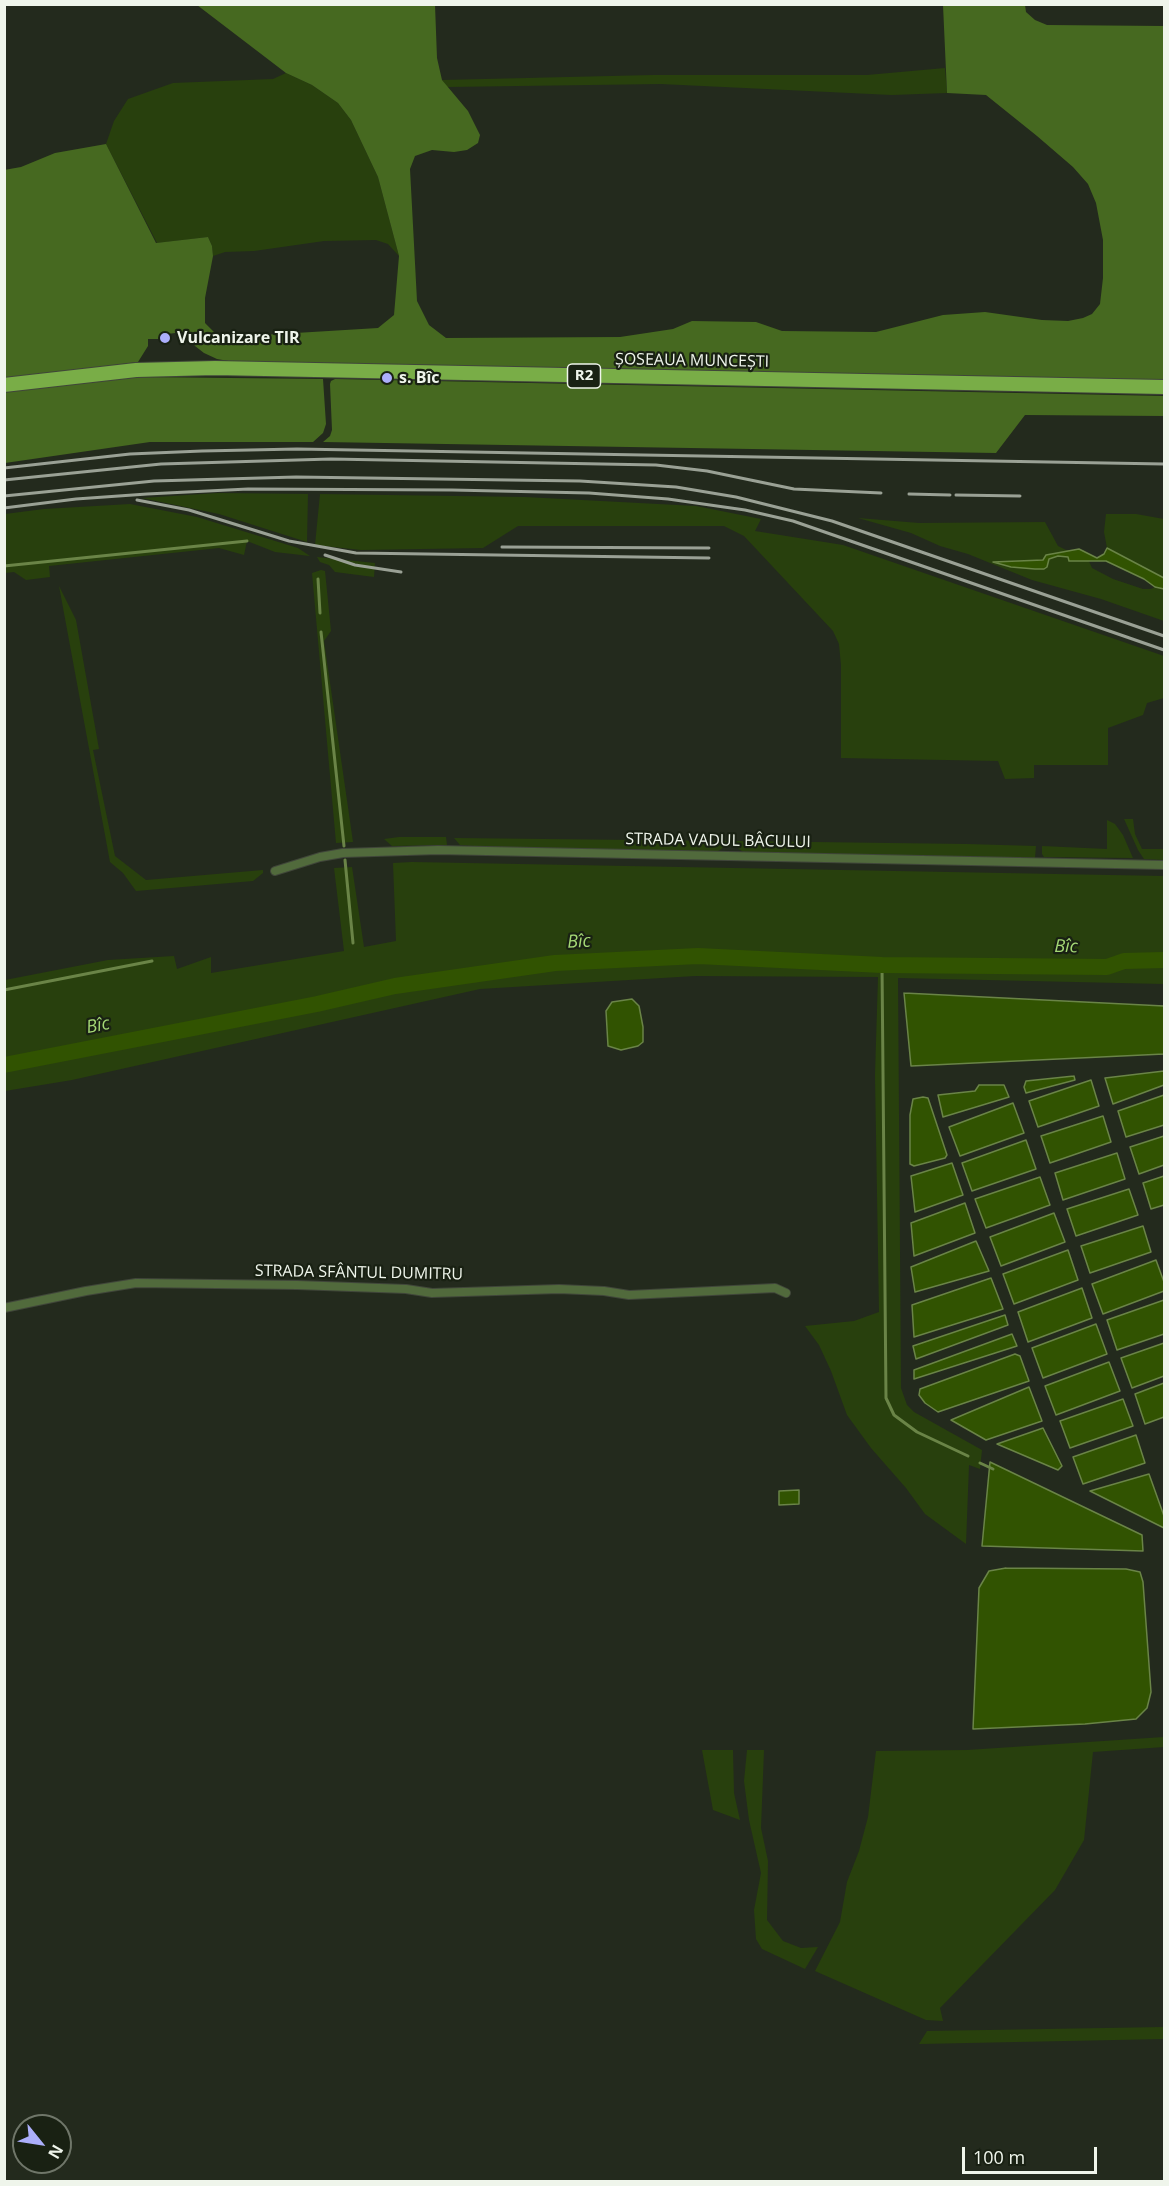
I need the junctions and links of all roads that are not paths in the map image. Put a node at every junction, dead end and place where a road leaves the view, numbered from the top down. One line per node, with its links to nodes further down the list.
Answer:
1 (4, 385): 2 (main road, ȘOSEAUA MUNCEȘTI / R2)
2 (1164, 387)
3 (1164, 865): 4 (street, STRADA VADUL BÂCULUI)
4 (274, 871)
5 (786, 1293): 6 (street, STRADA SFÂNTUL DUMITRU)
6 (4, 1308)

